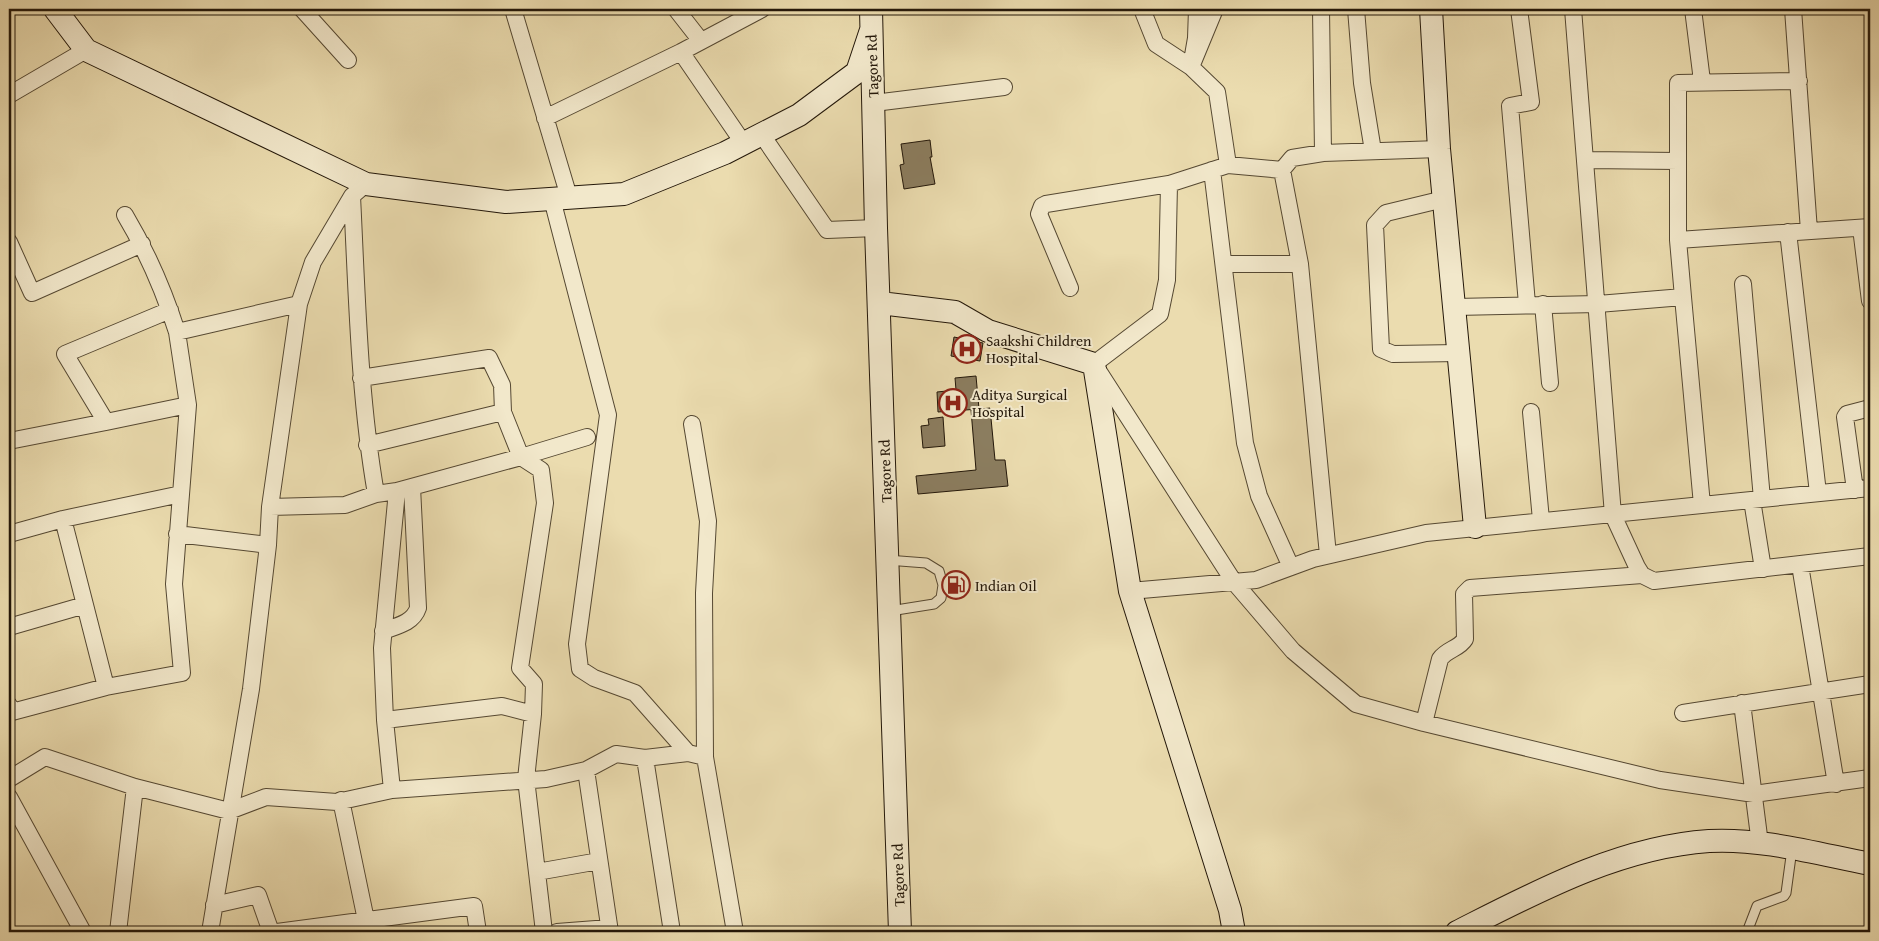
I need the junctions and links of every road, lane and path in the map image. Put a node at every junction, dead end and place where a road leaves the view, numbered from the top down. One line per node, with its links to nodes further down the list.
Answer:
1 (55, 9): 18 (street)
2 (302, 9): 20 (street)
3 (514, 9): 27 (street)
4 (676, 9): 17 (street)
5 (762, 9): 17 (street)
6 (1142, 9): 21 (street)
7 (1196, 9): 21 (street)
8 (1215, 9): 21 (street)
9 (1320, 9): 31 (street)
10 (1356, 9): 30 (street)
11 (1431, 9): 29 (street)
12 (1519, 9): 57 (street)
13 (1573, 9): 32 (street)
14 (1693, 9): 22 (street)
15 (1793, 9): 23 (street)
16 (871, 20): 26 (street, Tagore Rd); 28 (street)
17 (701, 41): 19 (street)
18 (86, 50): 25 (street); 38 (street)
19 (681, 52): 27 (street); 28 (street)
20 (348, 60)
21 (1191, 67): 34 (street)
22 (1702, 81): 23 (street); 33 (street)
23 (1799, 81): 44 (street)
24 (1004, 87): 26 (street)
25 (9, 95)
26 (874, 103): 42 (street, Tagore Rd)
27 (545, 118): 39 (street)
28 (753, 139): 39 (street); 42 (street)
29 (1439, 149): 30 (street); 40 (street)
30 (1374, 152): 31 (street)
31 (1323, 153): 36 (street)
32 (1586, 160): 33 (street); 58 (street)
33 (1678, 161): 46 (street)
34 (1228, 165): 35 (street); 36 (street)
35 (1212, 170): 37 (street); 49 (street)
36 (1282, 170): 50 (street)
37 (1169, 184): 52 (street); 63 (street)
38 (359, 190): 39 (street); 56 (street); 64 (street)
39 (560, 198): 113 (street)
40 (1444, 199): 59 (street); 62 (street)
41 (125, 216): 48 (street)
42 (876, 228): 55 (street, Tagore Rd)
43 (1866, 228): 44 (street); 54 (street)
44 (1809, 231): 45 (street)
45 (1788, 232): 46 (street); 80 (street)
46 (1678, 240): 53 (street)
47 (9, 242): 48 (street)
48 (142, 244): 60 (street)
49 (1224, 264): 50 (street); 95 (street)
50 (1300, 264): 91 (street)
51 (1743, 284): 81 (street)
52 (1070, 288)
53 (1683, 297): 58 (street); 82 (street)
54 (1870, 302)
55 (880, 303): 63 (street); 93 (street, Tagore Rd)
56 (300, 304): 61 (street); 83 (street)
57 (1535, 304): 58 (street); 59 (street); 65 (street)
58 (1598, 304): 84 (street)
59 (1455, 308): 62 (street)
60 (170, 310): 61 (street); 70 (street)
61 (177, 332): 66 (street)
62 (1459, 353): 87 (street)
63 (1094, 364): 98 (street); 99 (street)
64 (361, 378): 68 (street); 74 (street)
65 (1550, 384)
66 (188, 406): 70 (street); 78 (street)
67 (1870, 408): 77 (street)
68 (503, 412): 74 (street); 75 (street)
69 (1531, 412): 86 (street)
70 (106, 422): 73 (street)
71 (692, 424): 114 (street)
72 (587, 437): 75 (street)
73 (9, 441)
74 (367, 444): 79 (street)
75 (521, 457): 76 (street); 110 (street)
76 (405, 489): 79 (street); 103 (street); 103 (street)
77 (1863, 489): 80 (street)
78 (181, 494): 85 (street); 89 (street)
79 (376, 494): 83 (street)
80 (1818, 494): 81 (street)
81 (1757, 499): 82 (street); 96 (street)
82 (1702, 504): 84 (street)
83 (270, 507): 90 (street)
84 (1613, 516): 86 (street); 97 (street)
85 (63, 519): 88 (street); 100 (street)
86 (1541, 520): 87 (street)
87 (1475, 527): 91 (street)
88 (9, 534)
89 (177, 534): 90 (street); 105 (street)
90 (268, 545): 126 (street)
91 (1328, 555): 95 (street)
92 (1870, 556): 94 (street)
93 (887, 560): 101 (street, Tagore Rd); 101 (lane)
94 (1800, 565): 96 (street); 106 (street)
95 (1291, 566): 98 (street)
96 (1763, 569): 97 (street)
97 (1642, 575): 112 (street)
98 (1234, 582): 99 (street); 112 (street)
99 (1130, 592): 146 (street)
100 (85, 605): 102 (street); 105 (street)
101 (889, 611): 145 (street, Tagore Rd)
102 (9, 626)
103 (383, 631): 111 (street)
104 (1870, 684): 106 (street)
105 (106, 687): 108 (street)
106 (1821, 691): 107 (street); 120 (street)
107 (1742, 704): 109 (street); 123 (street)
108 (9, 705)
109 (1683, 713)
110 (533, 714): 111 (street); 119 (street)
111 (385, 720): 122 (street)
112 (1424, 723): 123 (street)
113 (688, 753): 114 (street); 115 (street)
114 (705, 757): 144 (street)
115 (645, 758): 116 (street); 143 (street)
116 (586, 770): 119 (street); 129 (street)
117 (1870, 778): 120 (street)
118 (9, 779): 121 (street)
119 (526, 779): 122 (street); 131 (street)
120 (1836, 784): 123 (street)
121 (135, 787): 126 (street); 136 (street)
122 (392, 790): 125 (street)
123 (1754, 794): 127 (street)
124 (9, 797): 135 (street)
125 (341, 800): 126 (street); 133 (street)
126 (229, 811): 132 (street)
127 (1760, 844): 128 (street); 147 (street)
128 (1792, 850): 130 (street); 148 (lane)
129 (599, 861): 131 (street); 134 (street)
130 (1870, 864)
131 (538, 872): 141 (street)
132 (214, 905): 137 (street); 138 (street)
133 (366, 920): 139 (street); 140 (street)
134 (609, 930): 142 (street)
135 (83, 932)
136 (118, 932)
137 (210, 932)
138 (271, 932)
139 (278, 932)
140 (478, 932)
141 (544, 932)
142 (557, 932)
143 (672, 932)
144 (734, 932)
145 (900, 932)
146 (1234, 932)
147 (1457, 932)
148 (1747, 932)

